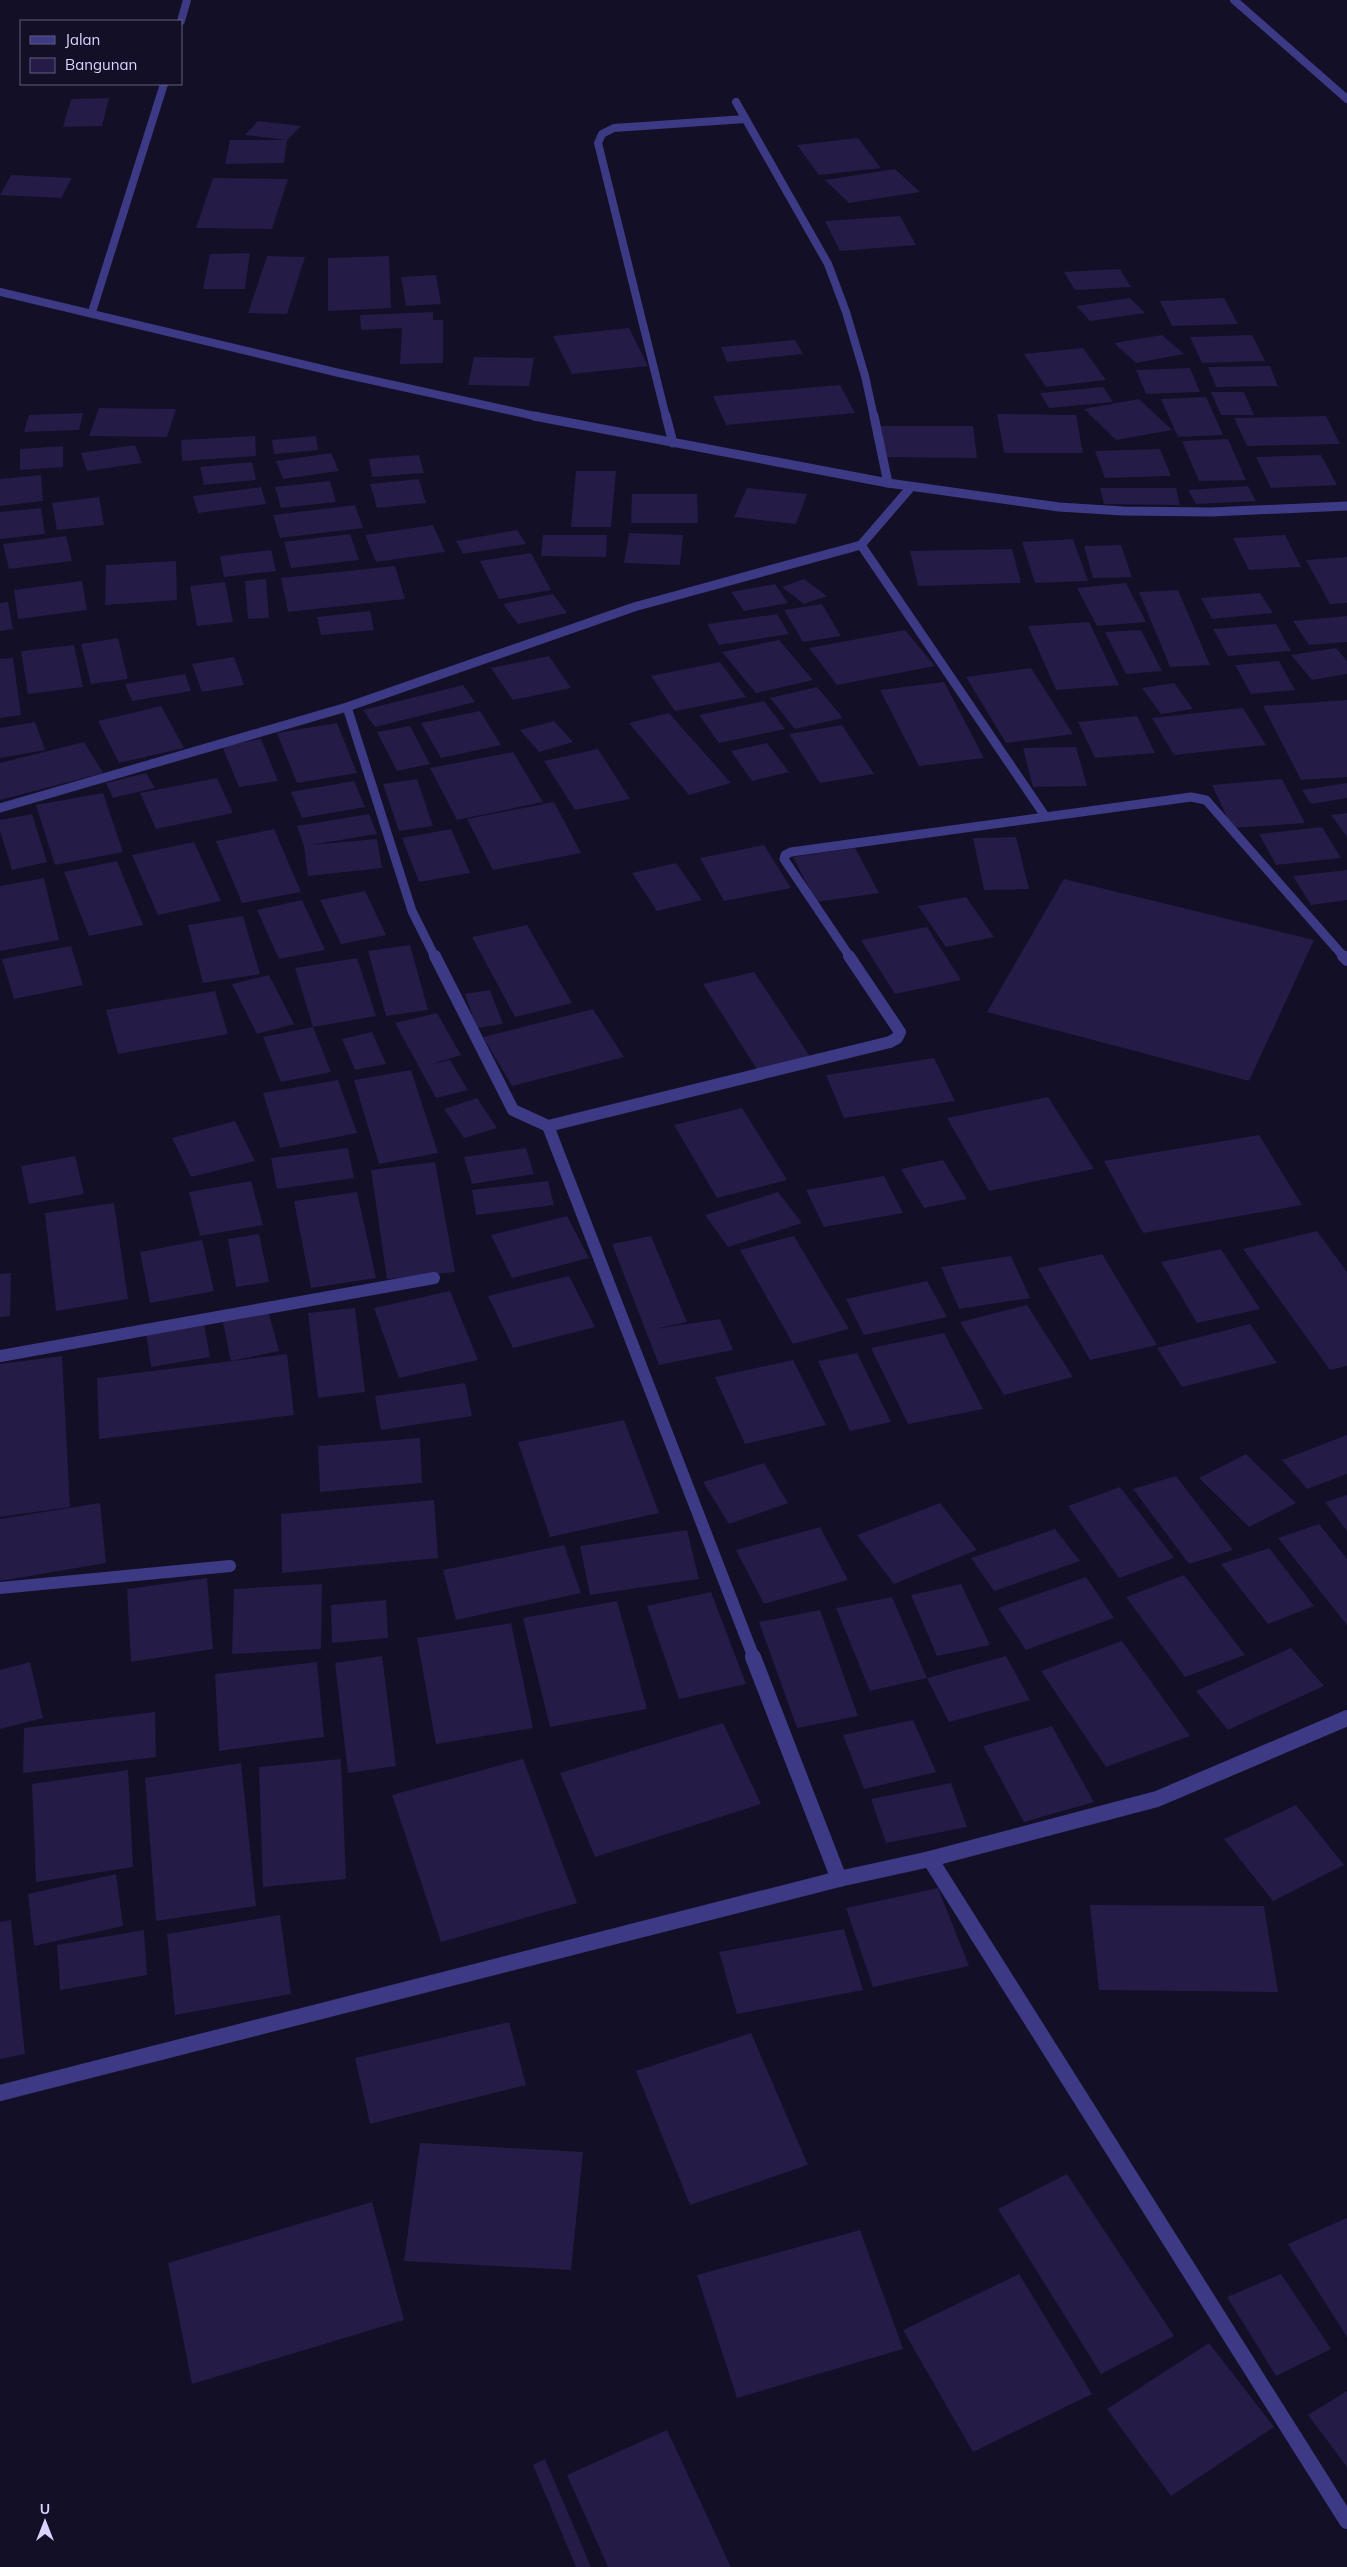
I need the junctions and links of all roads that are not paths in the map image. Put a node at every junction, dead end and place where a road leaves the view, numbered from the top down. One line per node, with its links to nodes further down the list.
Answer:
1 (187, 0): 3 (street)
2 (1234, 0): 5 (street)
3 (181, 20)
4 (164, 85): 9 (street)
5 (1347, 99)
6 (736, 102): 7 (street)
7 (745, 119): 10 (street); 11 (street)
8 (0, 292): 9 (street)
9 (92, 312): 10 (street)
10 (673, 443): 11 (street)
11 (888, 483): 12 (street)
12 (911, 487): 13 (street); 14 (street)
13 (1347, 506)
14 (862, 545): 15 (street); 17 (street)
15 (347, 707): 16 (street); 19 (street)
16 (0, 808)
17 (1045, 816): 18 (street); 19 (street)
18 (1347, 960)
19 (548, 1126): 26 (street)
20 (434, 1278): 21 (street)
21 (0, 1356)
22 (230, 1566): 23 (street)
23 (0, 1588)
24 (1347, 1718): 25 (street)
25 (930, 1859): 26 (street); 28 (street)
26 (839, 1879): 27 (street)
27 (0, 2093)
28 (1347, 2521)

